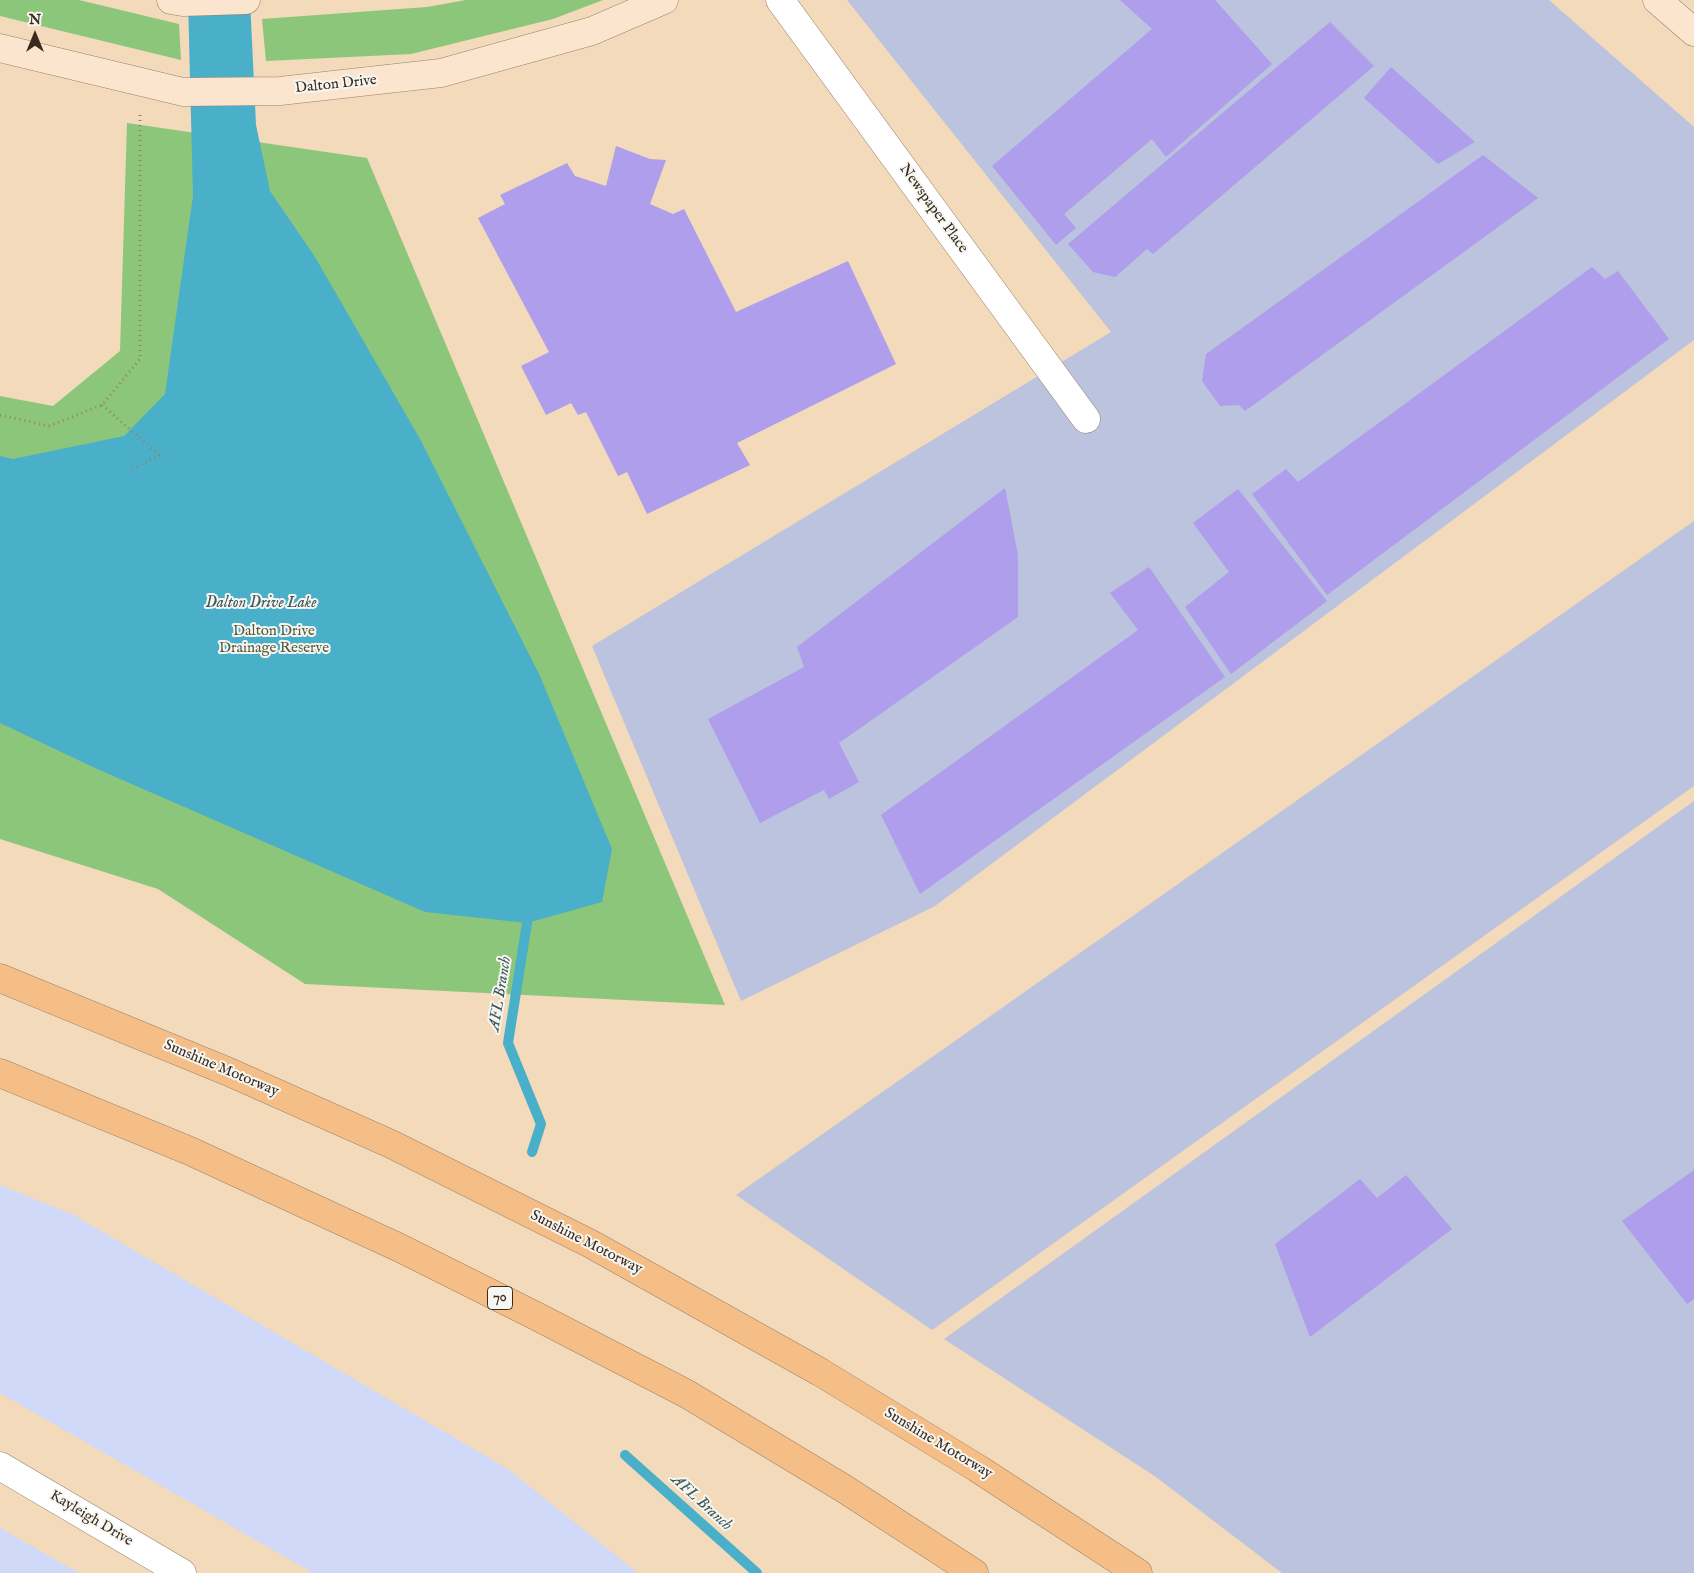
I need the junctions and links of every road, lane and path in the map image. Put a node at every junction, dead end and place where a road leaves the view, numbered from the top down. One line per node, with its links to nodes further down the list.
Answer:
1 (246, 0): 5 (main road)
2 (664, 0): 7 (main road, Dalton Drive)
3 (780, 0): 11 (street, Newspaper Place)
4 (1657, 0): 6 (main road)
5 (177, 1)
6 (1694, 32)
7 (0, 48)
8 (140, 110): 9 (path)
9 (102, 405): 10 (path); 12 (path)
10 (0, 415)
11 (1086, 418)
12 (131, 470)
13 (0, 978): 18 (highway, Sunshine Motorway)
14 (0, 1073): 17 (highway, 70)
15 (0, 1466): 16 (street, Kayleigh Drive)
16 (182, 1573)
17 (974, 1573)
18 (1138, 1573)

